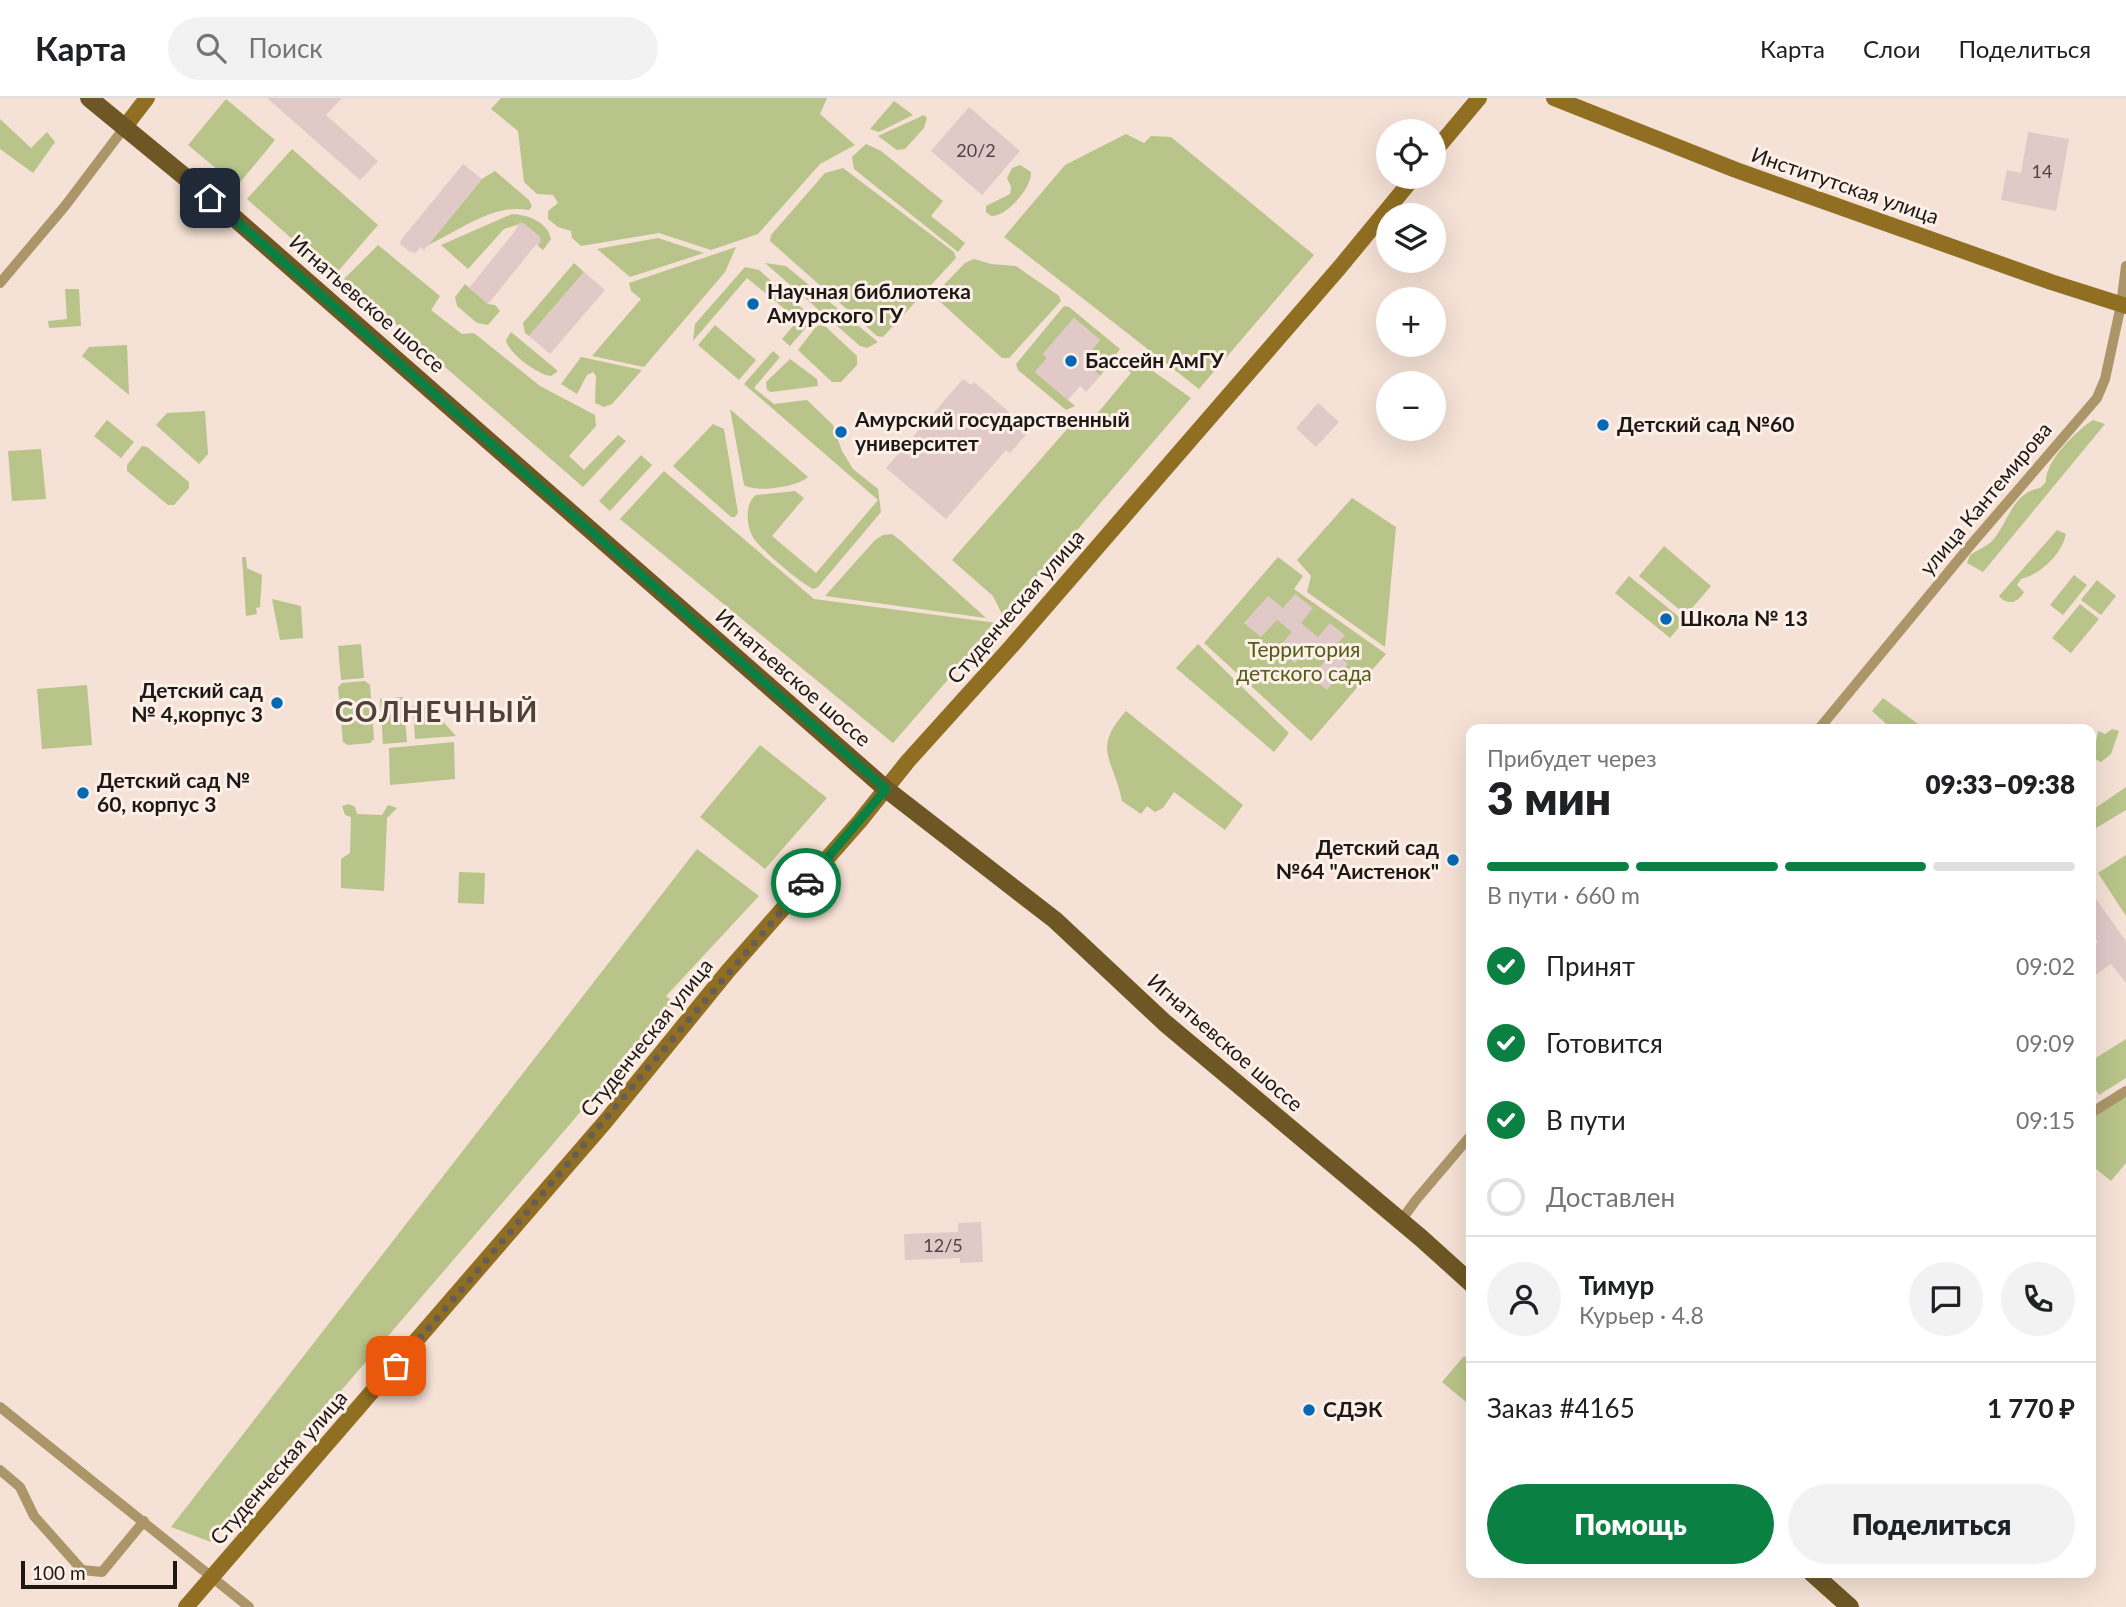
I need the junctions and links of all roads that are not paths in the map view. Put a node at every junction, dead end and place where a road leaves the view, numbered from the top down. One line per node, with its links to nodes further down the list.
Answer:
1 (89, 98): 5 (main road, Игнатьевское шоссе)
2 (147, 98): 5 (main road)
3 (1479, 98): 6 (main road)
4 (1554, 98): 10 (main road, Институтская улица)
5 (124, 128): 9 (street); 12 (main road, Игнатьевское шоссе)
6 (1446, 137)
7 (1404, 189): 12 (main road, Студенческая улица)
8 (2126, 266): 10 (street, улица Кантемирова)
9 (0, 283)
10 (2124, 305): 11 (street, улица Кантемирова)
11 (1823, 724)
12 (886, 789): 16 (main road, Игнатьевское шоссе); 21 (main road, Студенческая улица)
13 (2126, 1091): 14 (street)
14 (2096, 1110)
15 (1466, 1141): 16 (street)
16 (1400, 1222): 17 (main road, Игнатьевское шоссе)
17 (1466, 1279)
18 (0, 1407): 20 (street)
19 (0, 1470): 20 (street)
20 (144, 1521): 21 (street)
21 (212, 1575): 23 (main road, Студенческая улица); 24 (street)
22 (1818, 1578): 25 (main road)
23 (187, 1607)
24 (249, 1607)
25 (1850, 1607)

